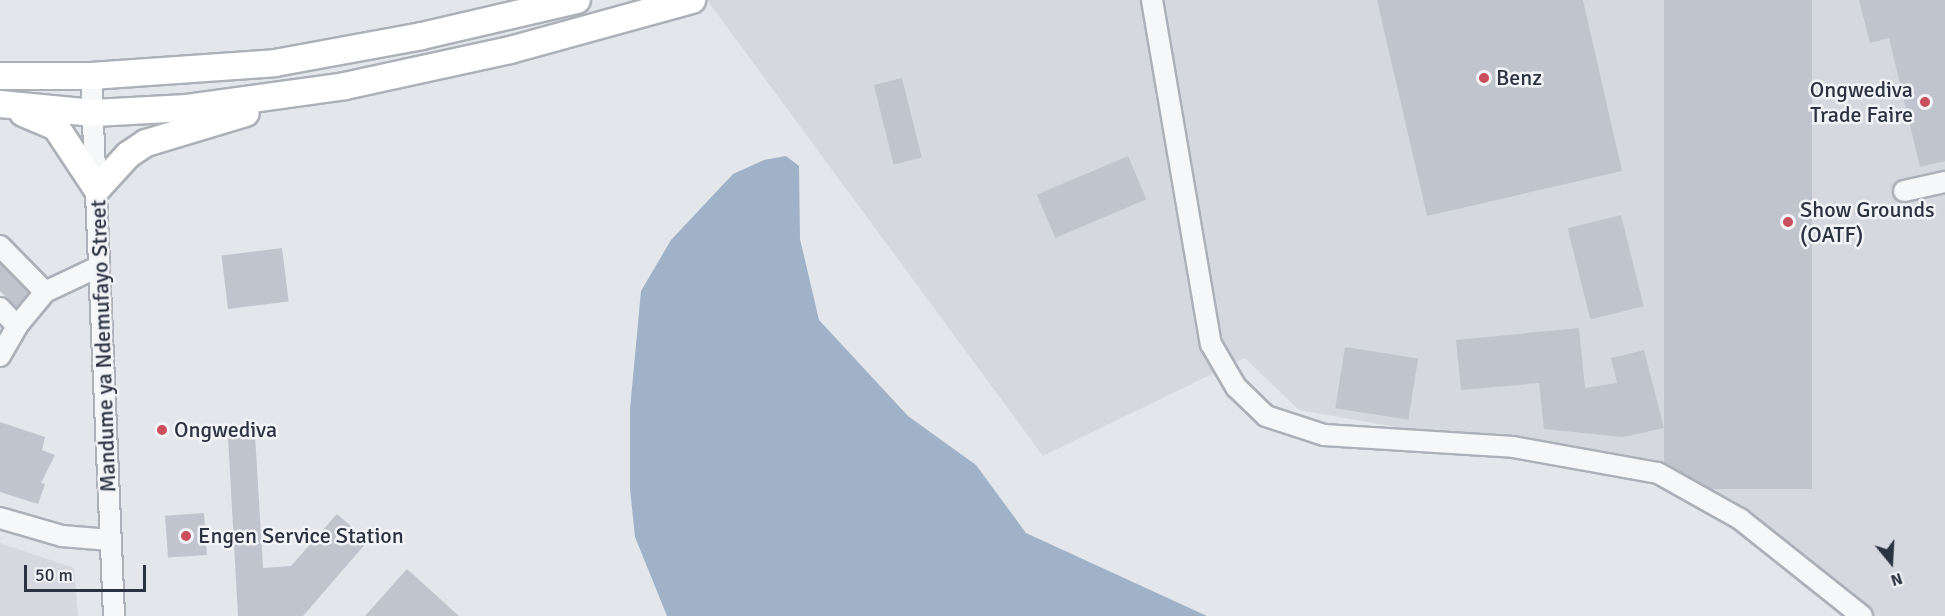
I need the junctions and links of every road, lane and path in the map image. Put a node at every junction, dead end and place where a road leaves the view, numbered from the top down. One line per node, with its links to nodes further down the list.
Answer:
1 (577, 0): 5 (main road)
2 (692, 0): 6 (main road)
3 (1152, 0): 22 (street)
4 (0, 76): 5 (main road)
5 (91, 76): 9 (street, Mandume ya Ndemufayo Street)
6 (345, 86): 9 (main road); 11 (main road)
7 (0, 104): 9 (main road)
8 (0, 110): 11 (main road)
9 (94, 113): 11 (street, Mandume ya Ndemufayo Street)
10 (1945, 182): 12 (street)
11 (97, 189): 14 (street, Mandume ya Ndemufayo Street)
12 (1904, 191)
13 (0, 246): 15 (street)
14 (98, 267): 15 (street); 20 (street, Mandume ya Ndemufayo Street)
15 (45, 292): 17 (street)
16 (0, 308): 17 (street)
17 (17, 326): 18 (street)
18 (0, 356)
19 (0, 518): 20 (street)
20 (110, 540): 21 (street, Mandume ya Ndemufayo Street)
21 (114, 616)
22 (1862, 616)

